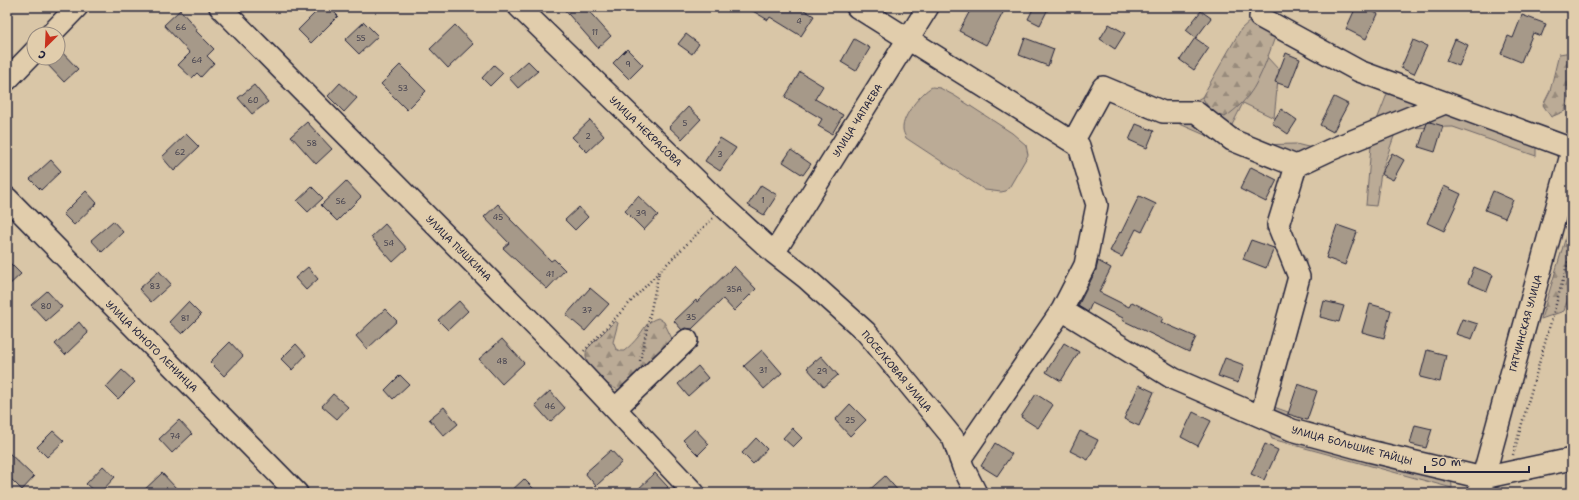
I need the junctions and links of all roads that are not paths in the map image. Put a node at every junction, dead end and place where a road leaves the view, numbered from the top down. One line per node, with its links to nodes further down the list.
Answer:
1 (77, 7): 7 (street)
2 (220, 7): 20 (street, УЛИЦА ПУШКИНА)
3 (519, 7): 17 (street, УЛИЦА НЕКРАСОВА)
4 (857, 7): 8 (street)
5 (928, 7): 8 (street, УЛИЦА ЧАПАЕВА)
6 (1260, 17): 11 (street)
7 (59, 26)
8 (908, 39): 12 (street); 17 (street, УЛИЦА ЧАПАЕВА)
9 (26, 60): 10 (street)
10 (7, 80)
11 (1445, 103): 13 (street); 15 (street)
12 (1073, 142): 15 (street); 18 (street)
13 (1572, 149)
14 (1572, 153): 24 (main road, ГАТЧИНСКАЯ УЛИЦА)
15 (1296, 166): 21 (street)
16 (7, 198): 25 (street, УЛИЦА ЮНОГО ЛЕНИНЦА)
17 (774, 253): 22 (street, ПОСЕЛКОВАЯ УЛИЦА)
18 (1062, 310): 21 (street, УЛИЦА БОЛЬШИЕ ТАЙЦЫ); 22 (street)
19 (687, 340): 20 (street)
20 (616, 409): 26 (street, УЛИЦА ПУШКИНА)
21 (1261, 416): 24 (street, УЛИЦА БОЛЬШИЕ ТАЙЦЫ)
22 (960, 459): 27 (street, ПОСЕЛКОВАЯ УЛИЦА)
23 (1572, 459): 24 (street, УЛИЦА БОЛЬШИЕ ТАЙЦЫ)
24 (1481, 485)
25 (297, 493)
26 (694, 493)
27 (976, 493)

